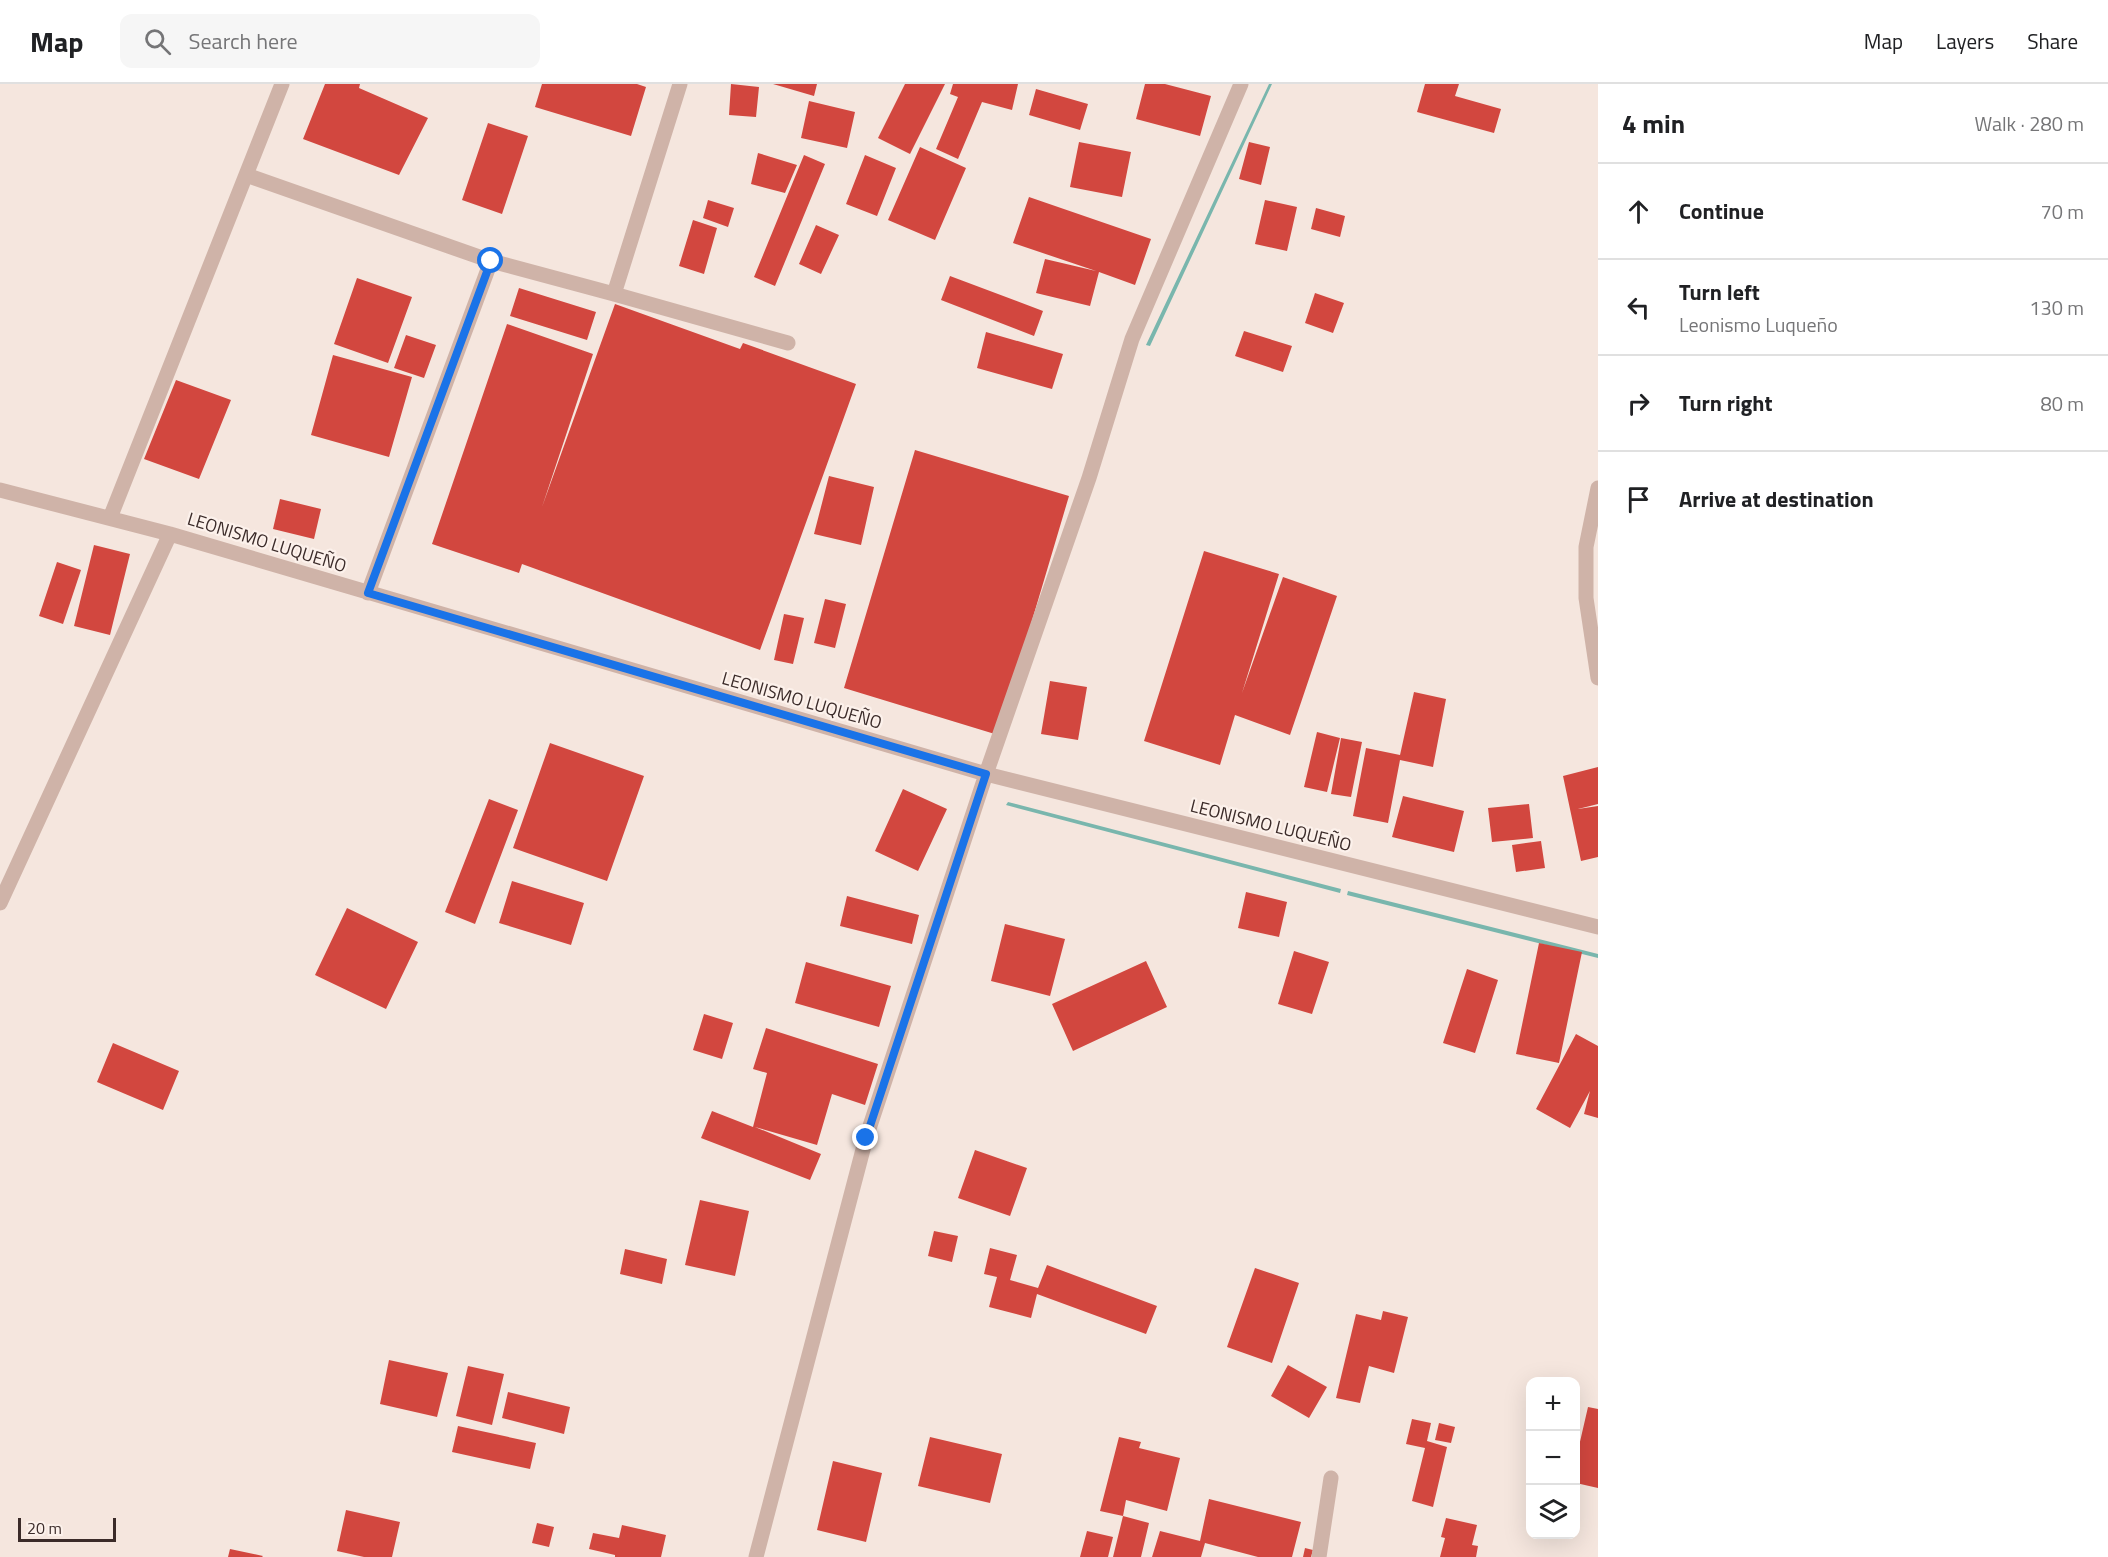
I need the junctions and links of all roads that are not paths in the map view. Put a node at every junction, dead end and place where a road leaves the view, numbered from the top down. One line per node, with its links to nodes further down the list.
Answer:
1 (282, 84): 4 (street)
2 (680, 84): 6 (street)
3 (1241, 84): 14 (street)
4 (246, 174): 5 (street); 10 (street)
5 (491, 261): 6 (street); 12 (street)
6 (614, 294): 7 (street)
7 (788, 343)
8 (1598, 488): 13 (street)
9 (0, 490): 10 (street, LEONISMO LUQUEÑO)
10 (110, 518): 11 (street, LEONISMO LUQUEÑO)
11 (170, 534): 12 (street, LEONISMO LUQUEÑO); 15 (street)
12 (368, 593): 14 (street, LEONISMO LUQUEÑO)
13 (1598, 678)
14 (986, 774): 16 (street, LEONISMO LUQUEÑO); 18 (street)
15 (0, 903)
16 (1598, 927)
17 (1331, 1478): 19 (street)
18 (756, 1557)
19 (1319, 1557)

